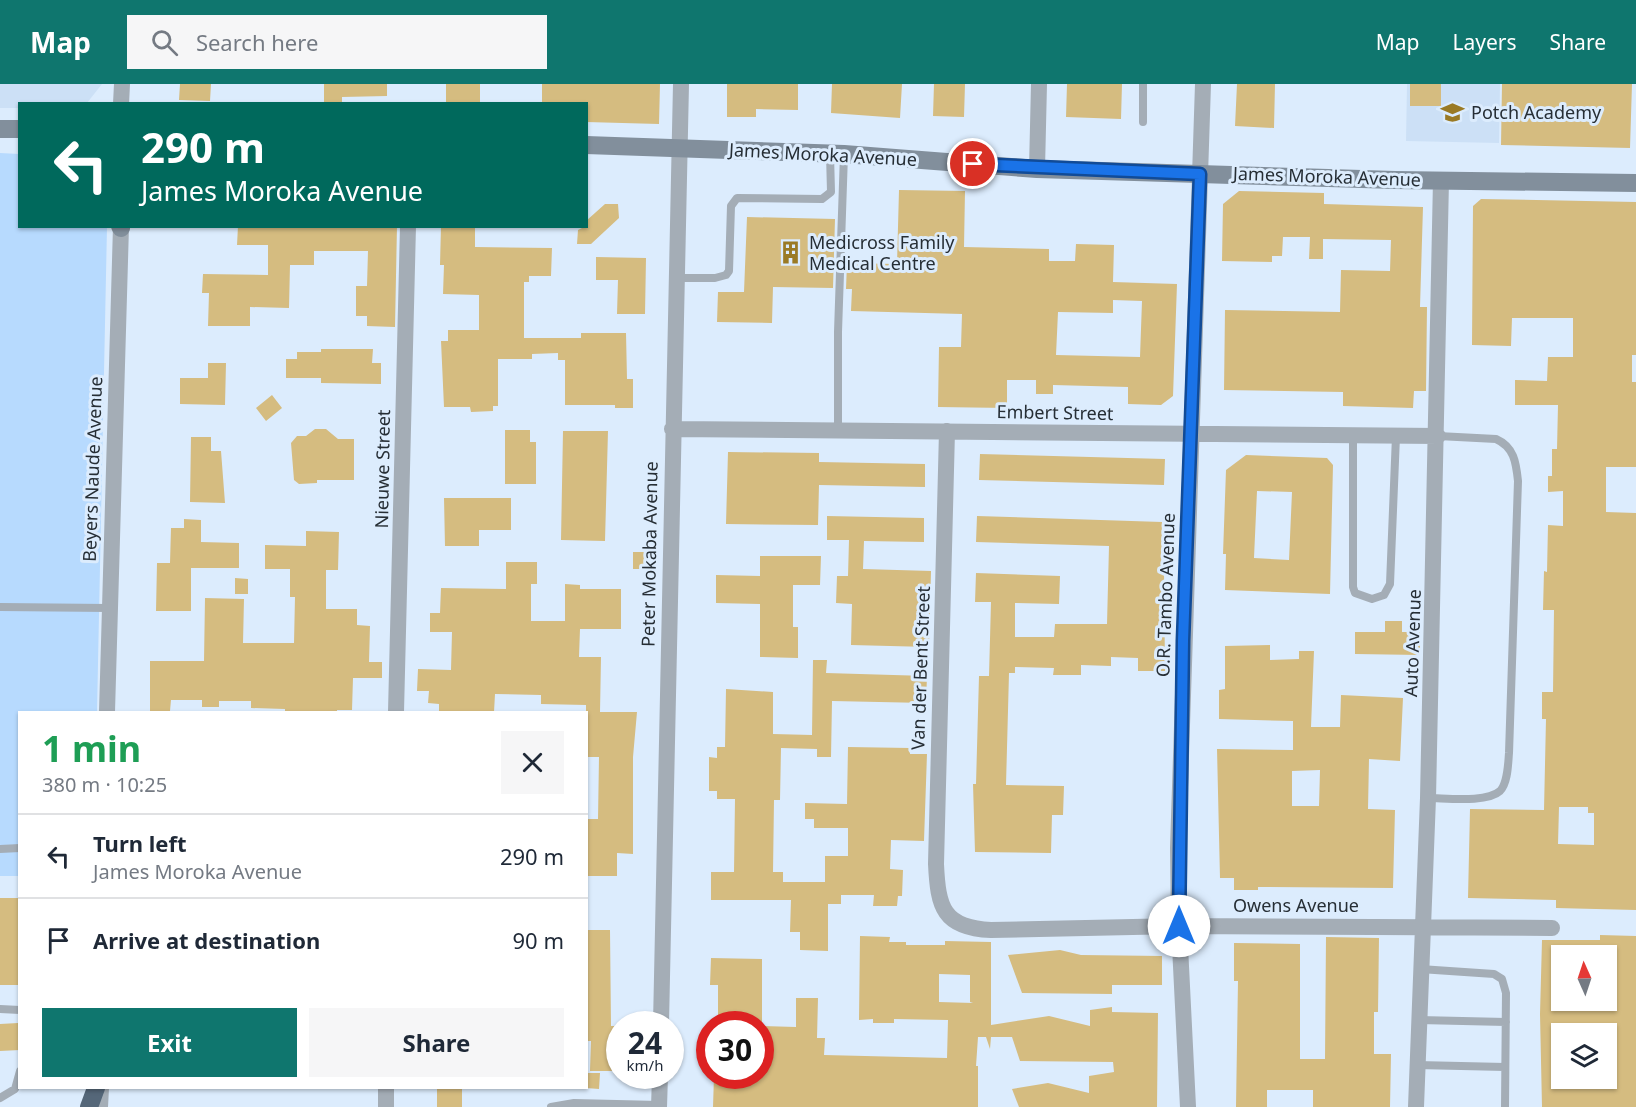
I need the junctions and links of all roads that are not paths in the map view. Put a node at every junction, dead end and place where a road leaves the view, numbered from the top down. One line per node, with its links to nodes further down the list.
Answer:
1 (122, 84): 6 (street)
2 (681, 84): 11 (street, Peter Mokaba Avenue)
3 (1040, 84): 13 (street)
4 (1143, 84): 7 (lane)
5 (1203, 84): 14 (street, O.R. Tambo Avenue)
6 (121, 102)
7 (1143, 122)
8 (0, 129): 9 (street)
9 (18, 129)
10 (588, 145): 11 (street, James Moroka Avenue)
11 (679, 148): 12 (street, James Moroka Avenue); 19 (street, Peter Mokaba Avenue)
12 (837, 154): 13 (street, James Moroka Avenue); 19 (lane); 21 (lane)
13 (1037, 169): 14 (street, James Moroka Avenue)
14 (1200, 174): 15 (street, James Moroka Avenue); 23 (street, O.R. Tambo Avenue)
15 (1441, 180): 16 (street, James Moroka Avenue); 26 (street, Auto Avenue)
16 (1636, 183)
17 (121, 228): 28 (street, Beyers Naude Avenue)
18 (408, 228): 30 (street, Nieuwe Street)
19 (675, 278): 20 (street, Peter Mokaba Avenue)
20 (672, 429): 21 (street, Embert Street); 41 (street, Peter Mokaba Avenue)
21 (838, 430): 22 (street, Embert Street)
22 (947, 431): 23 (street, Embert Street); 34 (street, Van der Bent Street)
23 (1191, 435): 24 (street, Embert Street); 35 (street, O.R. Tambo Avenue)
24 (1353, 435): 25 (street, Embert Street); 25 (lane)
25 (1396, 436): 26 (street, Embert Street)
26 (1438, 436): 31 (street, Auto Avenue); 31 (lane)
27 (0, 607): 28 (lane)
28 (109, 608): 29 (street, Beyers Naude Avenue)
29 (107, 711)
30 (396, 711)
31 (1428, 798): 36 (street, Auto Avenue)
32 (2, 847): 33 (lane)
33 (18, 848)
34 (942, 906): 35 (street, Owens Avenue)
35 (1179, 926): 36 (street, Owens Avenue); 57 (street, O.R. Tambo Avenue)
36 (1421, 926): 37 (street, Owens Avenue); 38 (street, Auto Avenue)
37 (1552, 928)
38 (1420, 969): 42 (street, Auto Avenue); 43 (lane)
39 (0, 1010): 40 (lane)
40 (18, 1010)
41 (660, 1011)
42 (1418, 1020): 43 (lane); 44 (street, Auto Avenue)
43 (1506, 1022): 45 (lane)
44 (1417, 1065): 45 (lane); 58 (street, Auto Avenue)
45 (1505, 1067): 59 (lane)
46 (18, 1078): 51 (lane)
47 (96, 1089): 53 (highway)
48 (101, 1089): 54 (street)
49 (386, 1089): 55 (street)
50 (660, 1089): 52 (street)
51 (0, 1098)
52 (659, 1106): 56 (lane)
53 (89, 1107)
54 (100, 1107)
55 (386, 1107)
56 (551, 1107)
57 (1188, 1107)
58 (1416, 1107)
59 (1505, 1107)

